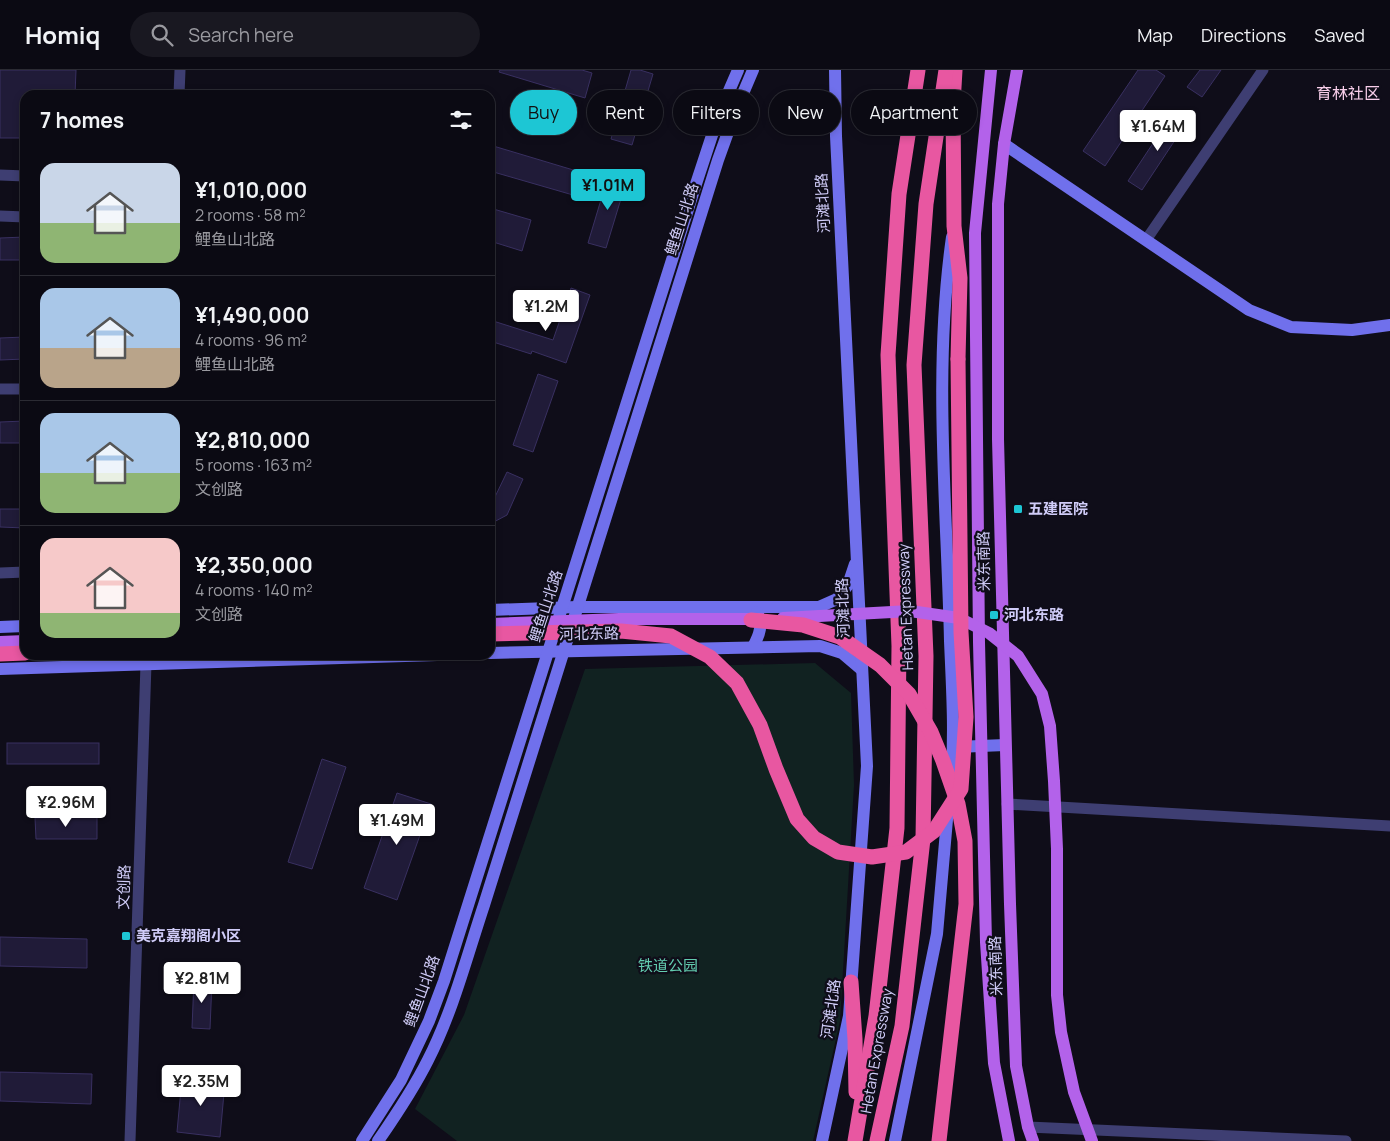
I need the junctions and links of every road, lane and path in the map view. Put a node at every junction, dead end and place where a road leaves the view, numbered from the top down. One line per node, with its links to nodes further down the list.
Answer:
1 (180, 70): 11 (street)
2 (738, 70): 25 (main road, 鲤鱼山北路)
3 (753, 70): 26 (main road, 鲤鱼山北路)
4 (835, 70): 22 (main road, 河滩北路)
5 (918, 70): 51 (highway, Hetan Expressway)
6 (946, 70): 56 (highway, Hetan Expressway)
7 (955, 70): 17 (highway)
8 (991, 70): 45 (main road, 米东南路)
9 (1017, 70): 12 (main road, 米东南路)
10 (1263, 70): 18 (street)
11 (179, 90)
12 (1004, 144): 18 (main road); 44 (main road, 米东南路)
13 (0, 175): 14 (street)
14 (20, 176)
15 (0, 216): 16 (street)
16 (20, 217)
17 (954, 226): 32 (highway, bridge); 46 (main road)
18 (1146, 240): 19 (main road)
19 (1390, 325)
20 (0, 389): 21 (street)
21 (20, 389)
22 (857, 557): 28 (main road, 河北东路); 43 (main road, 河滩北路)
23 (20, 572): 24 (street)
24 (0, 573)
25 (563, 607): 26 (main road, 河北东路); 27 (main road, 河北东路); 36 (main road, 鲤鱼山北路)
26 (577, 607): 28 (main road, 河北东路); 37 (main road, 鲤鱼山北路)
27 (495, 610)
28 (752, 614): 29 (main road, bridge); 35 (main road); 58 (highway, bridge); 61 (main road, bridge)
29 (495, 624)
30 (20, 626): 31 (main road)
31 (0, 627)
32 (495, 634)
33 (20, 641): 34 (main road)
34 (0, 642)
35 (753, 647): 37 (main road, 河北东路); 43 (main road, 河北东路)
36 (548, 651): 37 (main road, 河北东路); 39 (main road, 河北东路); 53 (main road, 鲤鱼山北路)
37 (564, 651): 54 (main road, 鲤鱼山北路)
38 (20, 653): 40 (highway)
39 (495, 653)
40 (0, 654)
41 (147, 660): 42 (main road); 52 (street, 文创路)
42 (0, 669)
43 (862, 670): 49 (main road, 河滩北路)
44 (1005, 745): 45 (main road); 47 (main road, 米东南路)
45 (982, 746): 46 (main road); 59 (main road, 米东南路)
46 (954, 747): 57 (main road)
47 (1007, 804): 48 (street); 50 (main road, 米东南路)
48 (1390, 826)
49 (851, 982): 51 (highway); 55 (main road, 河滩北路)
50 (1028, 1127): 60 (main road, 米东南路); 62 (street)
51 (856, 1137)
52 (130, 1141)
53 (362, 1141)
54 (378, 1141)
55 (822, 1141)
56 (877, 1141)
57 (895, 1141)
58 (939, 1141)
59 (1008, 1141)
60 (1033, 1141)
61 (1092, 1141)
62 (1346, 1141)

